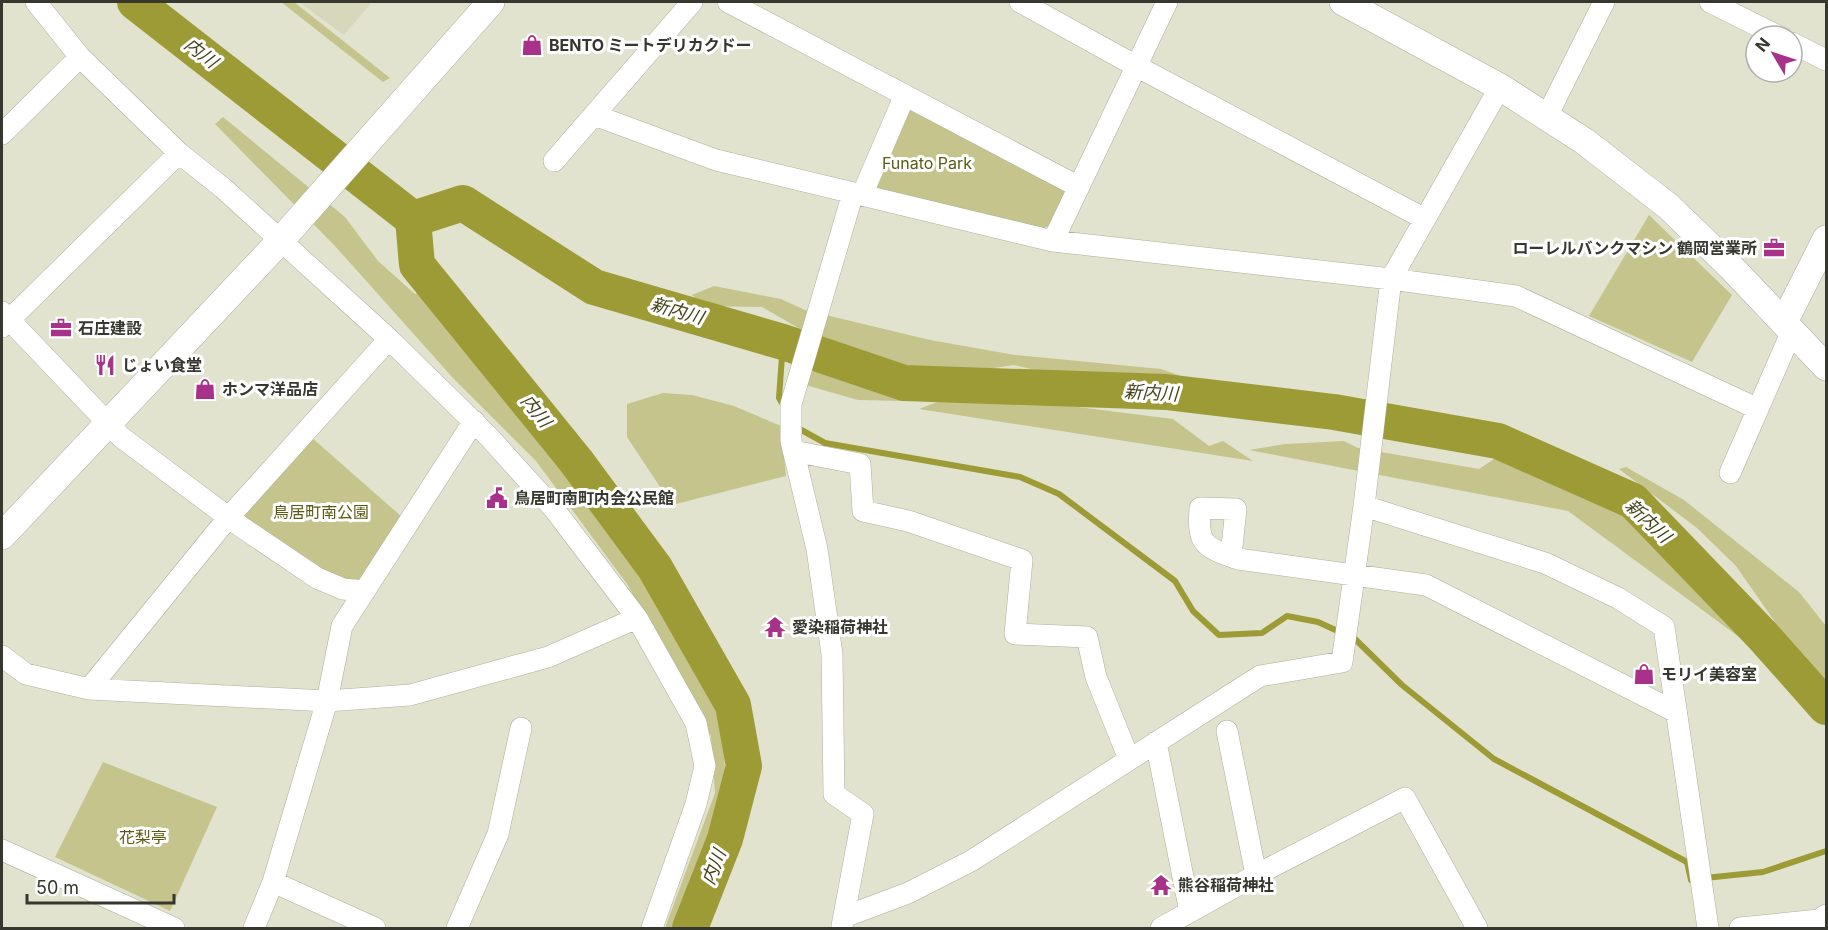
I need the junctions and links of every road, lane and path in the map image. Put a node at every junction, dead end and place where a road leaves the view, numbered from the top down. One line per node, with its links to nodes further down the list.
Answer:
1 (36, 2): 12 (street)
2 (491, 2): 25 (street)
3 (692, 2): 17 (street)
4 (728, 2): 16 (street)
5 (1020, 2): 14 (street)
6 (1167, 2): 14 (street)
7 (1342, 2): 15 (street)
8 (1604, 2): 18 (street)
9 (1710, 2): 10 (street)
10 (1754, 24)
11 (1804, 49): 13 (street)
12 (80, 57): 19 (street); 20 (street)
13 (1827, 60)
14 (1136, 66): 22 (street); 24 (street)
15 (1500, 87): 18 (street); 24 (street)
16 (905, 95): 22 (street); 23 (street)
17 (594, 114): 21 (street); 23 (street)
18 (1547, 116): 30 (street)
19 (2, 134)
20 (179, 153): 25 (street); 29 (street)
21 (554, 160)
22 (1079, 187): 27 (street)
23 (858, 194): 27 (street); 36 (street)
24 (1425, 219): 28 (street)
25 (286, 234): 31 (street); 35 (street)
26 (1827, 239): 30 (street)
27 (1053, 241): 28 (street)
28 (1391, 279): 33 (street); 38 (street)
29 (4, 320): 35 (street)
30 (1788, 326): 32 (street); 33 (street)
31 (389, 339): 34 (street); 39 (street)
32 (1827, 367)
33 (1758, 409): 37 (street)
34 (474, 422): 43 (street); 44 (street)
35 (107, 423): 39 (street); 40 (street)
36 (793, 451): 52 (street); 58 (street)
37 (1730, 473)
38 (1365, 498): 42 (street); 48 (street)
39 (228, 518): 43 (street); 46 (street)
40 (2, 536)
41 (1231, 556): 42 (street)
42 (1354, 574): 48 (street); 51 (street)
43 (365, 591): 47 (street)
44 (637, 618): 47 (street); 63 (street)
45 (2, 656): 46 (street)
46 (89, 689): 47 (street)
47 (327, 701): 55 (street)
48 (1676, 712): 66 (street)
49 (521, 728): 62 (street)
50 (1227, 731): 54 (street)
51 (1156, 742): 52 (street); 56 (street)
52 (1129, 759): 58 (street)
53 (2, 850): 59 (street)
54 (1256, 875): 56 (street); 65 (street)
55 (273, 882): 60 (street); 61 (street)
56 (1190, 912): 64 (street)
57 (1827, 915): 67 (street)
58 (843, 923)
59 (174, 928)
60 (254, 928)
61 (375, 928)
62 (457, 928)
63 (652, 928)
64 (1161, 928)
65 (1477, 928)
66 (1708, 928)
67 (1740, 928)

